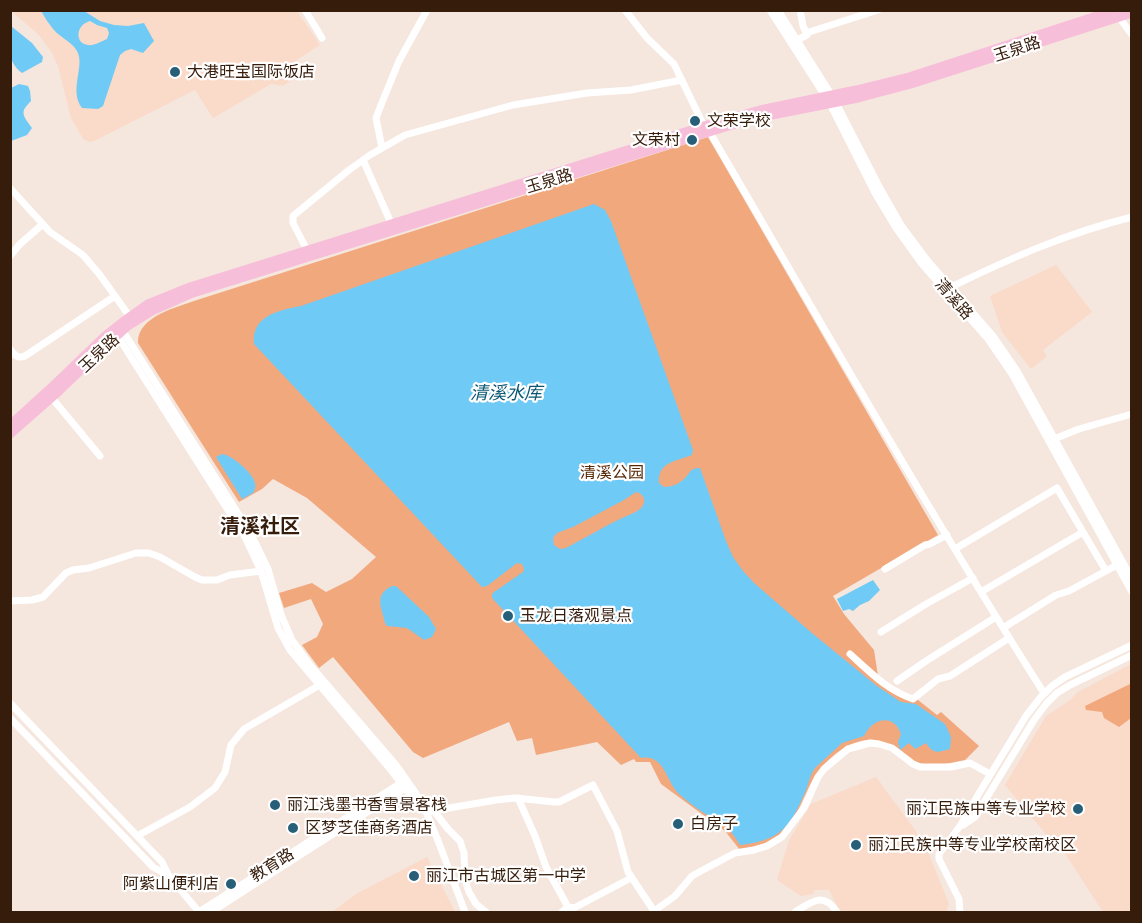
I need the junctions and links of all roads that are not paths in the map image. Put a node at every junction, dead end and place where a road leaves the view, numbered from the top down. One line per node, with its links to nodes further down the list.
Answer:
1 (305, 10): 12 (street)
2 (427, 10): 17 (street)
3 (625, 10): 14 (street)
4 (770, 10): 15 (street, 清溪路)
5 (778, 10): 13 (street, 清溪路)
6 (800, 10): 10 (street)
7 (879, 10): 10 (street)
8 (1131, 13): 9 (main road, 玉泉路)
9 (1117, 14): 11 (street); 15 (main road, 玉泉路)
10 (806, 33): 13 (street)
11 (1131, 34)
12 (322, 38)
13 (797, 40): 15 (street, 清溪路)
14 (682, 80): 16 (street); 17 (street)
15 (831, 100): 16 (main road, 玉泉路); 25 (street, 清溪路); 39 (street, 清溪路)
16 (706, 128): 21 (main road, 玉泉路); 28 (main road, 玉泉路); 37 (street)
17 (382, 148): 18 (street)
18 (363, 160): 21 (street); 23 (street)
19 (10, 188): 22 (street)
20 (1131, 217): 25 (street)
21 (392, 223): 23 (main road, 玉泉路)
22 (43, 224): 24 (street); 26 (street)
23 (307, 250): 27 (main road, 玉泉路)
24 (10, 256)
25 (951, 287): 34 (street, 清溪路)
26 (116, 296): 27 (street); 29 (street)
27 (130, 317): 28 (main road, 玉泉路)
28 (118, 330): 30 (main road, 玉泉路); 32 (main road, 玉泉路); 41 (street); 61 (street)
29 (10, 349)
30 (51, 398): 33 (main road, 玉泉路); 35 (street)
31 (1131, 414): 34 (street)
32 (10, 425)
33 (10, 434)
34 (1054, 439): 44 (street, 清溪路)
35 (100, 456)
36 (1083, 532): 38 (street); 42 (street); 45 (street)
37 (947, 535): 38 (street); 40 (street)
38 (956, 549): 43 (street)
39 (1117, 566): 42 (street); 46 (street, 清溪路)
40 (885, 569)
41 (261, 571): 47 (street); 56 (street)
42 (1106, 571): 49 (street)
43 (973, 578): 45 (street); 50 (street)
44 (1131, 579)
45 (981, 592): 48 (street)
46 (1131, 592)
47 (10, 601)
48 (996, 617): 49 (street); 55 (street)
49 (1003, 628): 51 (street)
50 (881, 632)
51 (1009, 638): 53 (street); 57 (street)
52 (1131, 645): 57 (street)
53 (850, 654)
54 (1131, 655): 65 (street)
55 (897, 681)
56 (318, 686): 61 (street); 66 (street)
57 (1044, 693): 60 (street)
58 (10, 703): 66 (street)
59 (10, 718): 67 (street)
60 (990, 774): 65 (street); 68 (street)
61 (406, 784): 63 (street); 64 (street); 73 (street, 教育路); 74 (street, 教育路)
62 (518, 798): 63 (street); 68 (street); 71 (street)
63 (430, 812): 64 (street); 69 (street)
64 (431, 823): 70 (street)
65 (960, 826): 72 (street)
66 (137, 836): 67 (street)
67 (169, 876): 73 (street)
68 (631, 878): 71 (street)
69 (468, 888): 70 (street); 76 (street)
70 (457, 891): 75 (street)
71 (568, 907): 77 (street)
72 (959, 911)
73 (199, 912)
74 (211, 912)
75 (465, 912)
76 (486, 912)
77 (562, 912)
78 (795, 912): 79 (street)
79 (837, 912)

